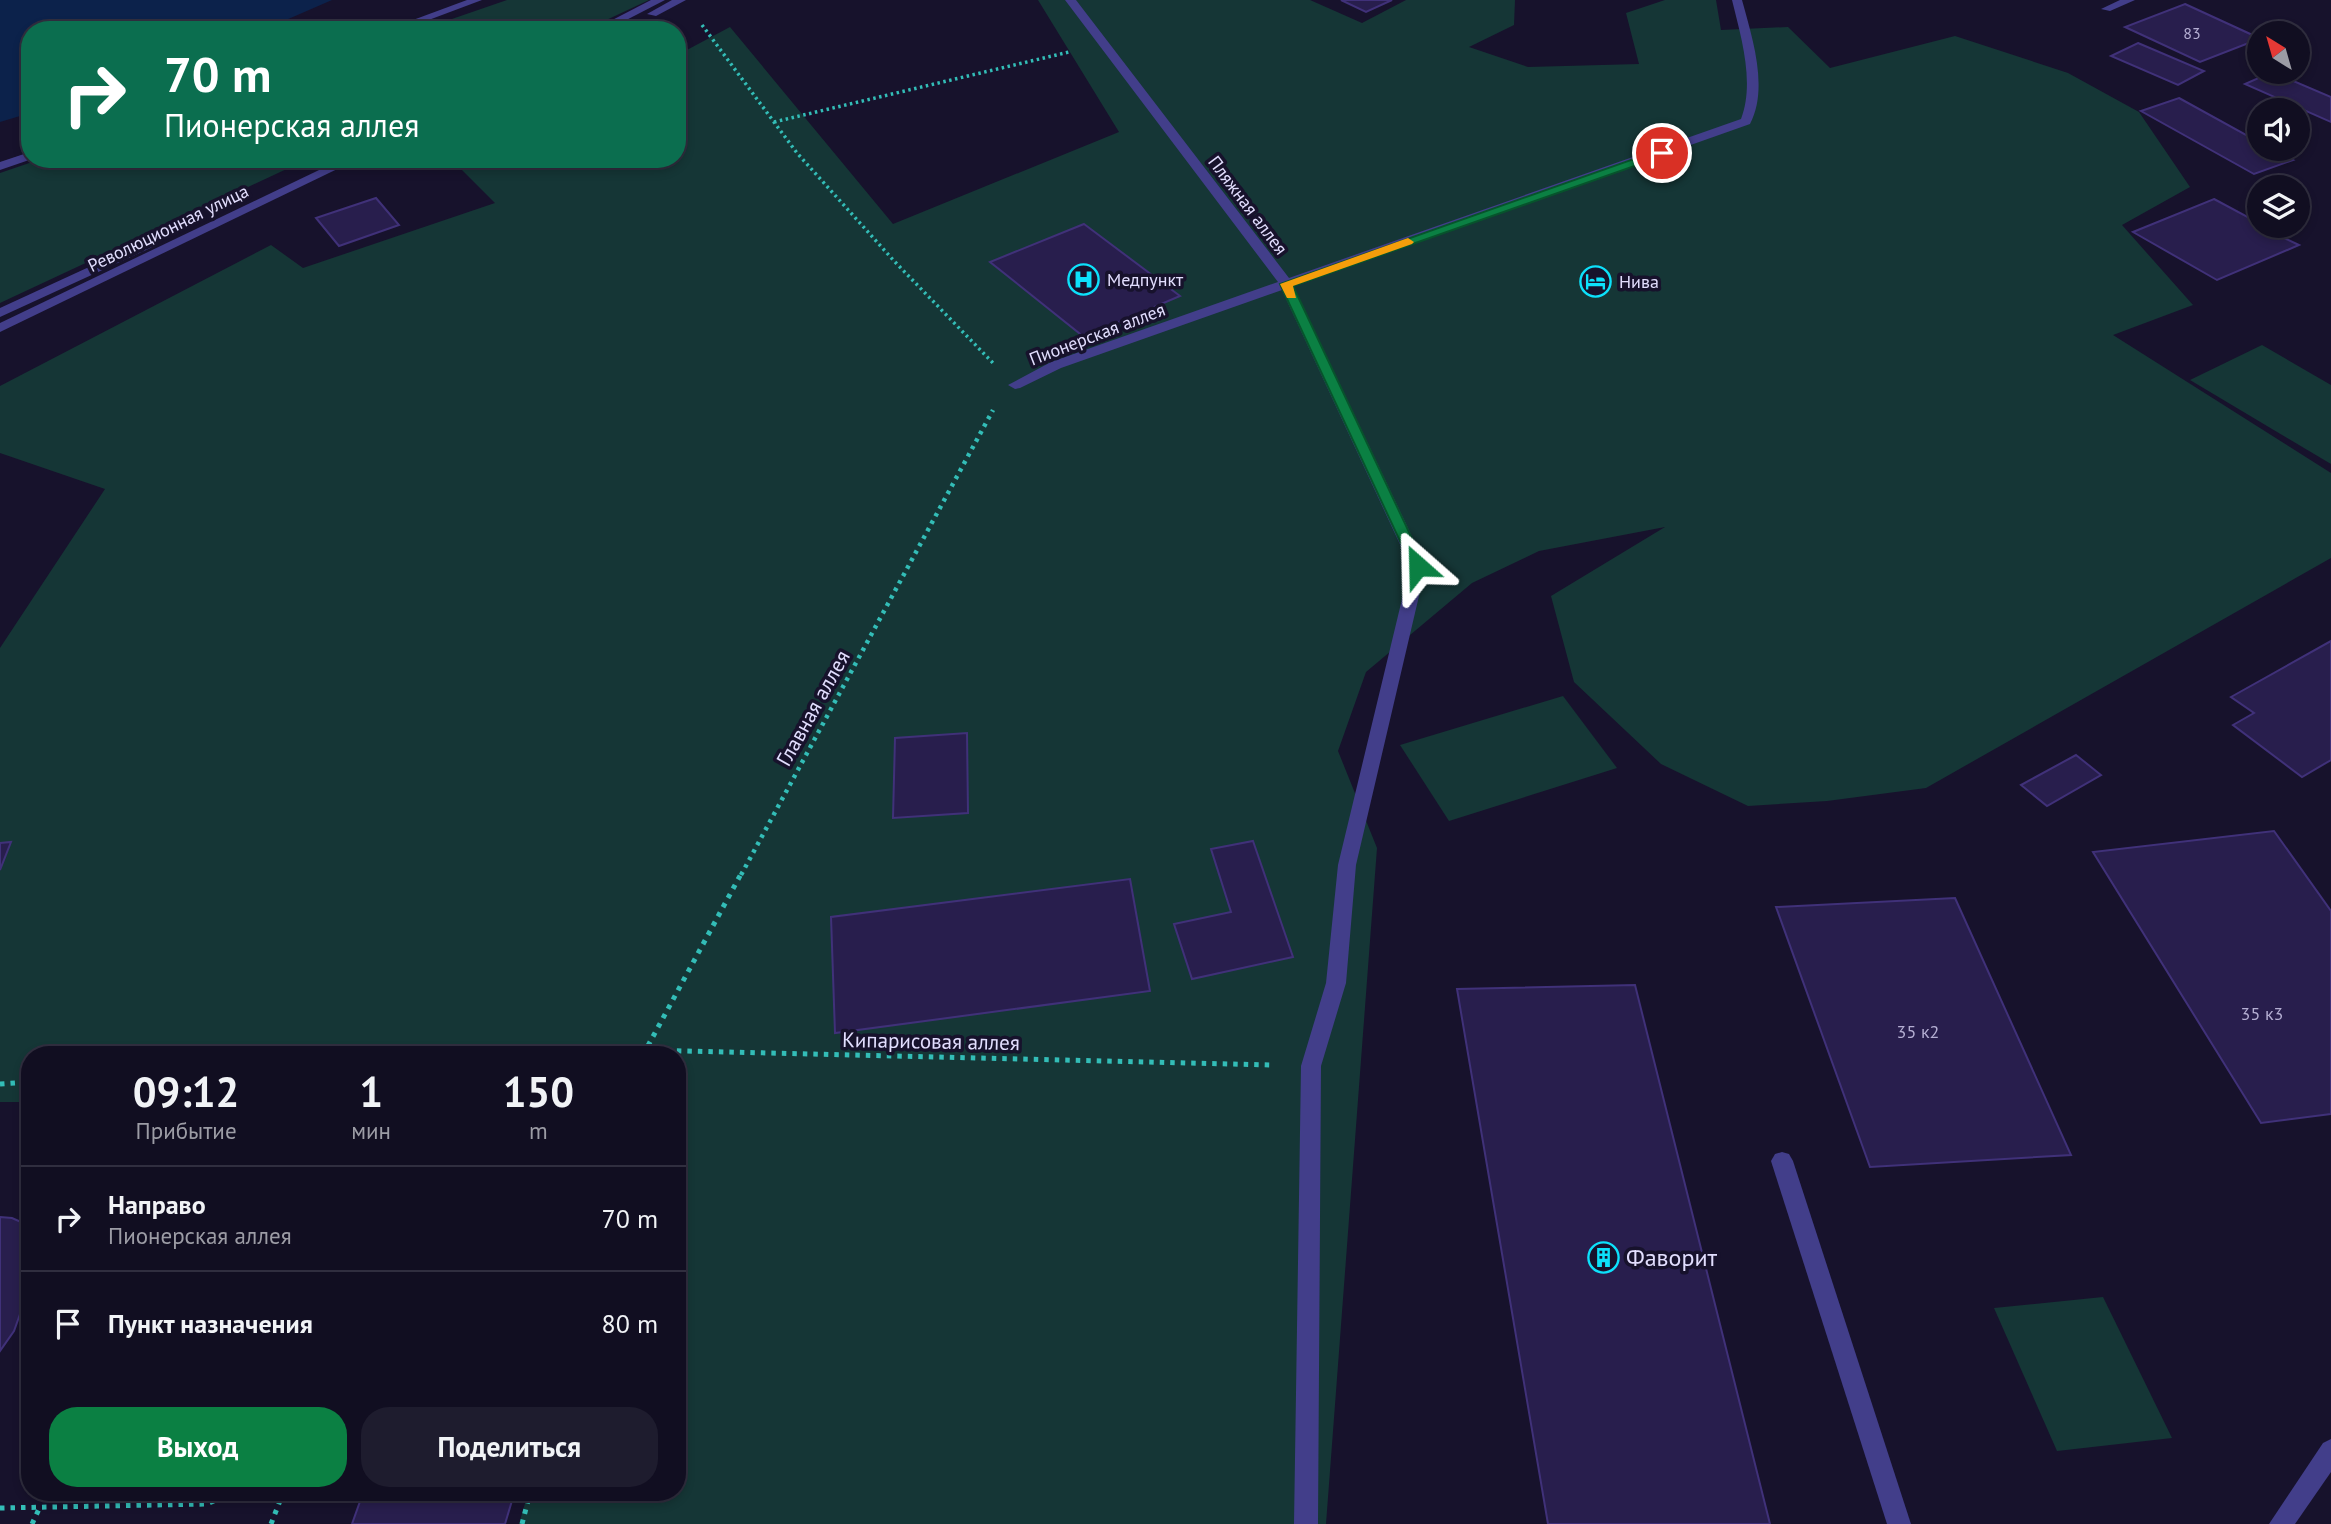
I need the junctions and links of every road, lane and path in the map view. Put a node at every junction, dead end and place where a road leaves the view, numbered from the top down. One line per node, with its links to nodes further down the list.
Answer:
1 (477, 0): 9 (street)
2 (660, 0): 10 (street)
3 (681, 0): 11 (street)
4 (1070, 0): 12 (street, Пляжная аллея)
5 (1737, 0): 18 (street, Пионерская аллея)
6 (2130, 0): 7 (street)
7 (2106, 9)
8 (696, 18): 13 (path)
9 (417, 21)
10 (617, 21)
11 (638, 21)
12 (1104, 44): 13 (path); 18 (street, Пляжная аллея)
13 (774, 122): 21 (path)
14 (21, 159): 15 (street)
15 (0, 166)
16 (307, 168): 19 (street, Революционная улица)
17 (333, 168): 20 (street, Революционная улица)
18 (1286, 284): 21 (street, Пионерская аллея); 24 (street, Пляжная аллея)
19 (0, 313)
20 (0, 328)
21 (1015, 385): 22 (path, Главная аллея)
22 (645, 1046)
23 (686, 1055): 24 (path, Кипарисовая аллея)
24 (1311, 1066): 37 (street)
25 (21, 1083): 26 (path)
26 (0, 1084)
27 (1782, 1161): 38 (street)
28 (2331, 1451): 39 (street)
29 (214, 1501): 33 (path)
30 (280, 1501): 35 (path)
31 (528, 1501): 36 (path)
32 (0, 1508): 33 (path)
33 (39, 1508): 34 (path)
34 (32, 1524)
35 (271, 1524)
36 (522, 1524)
37 (1306, 1524)
38 (1899, 1524)
39 (2281, 1524)

